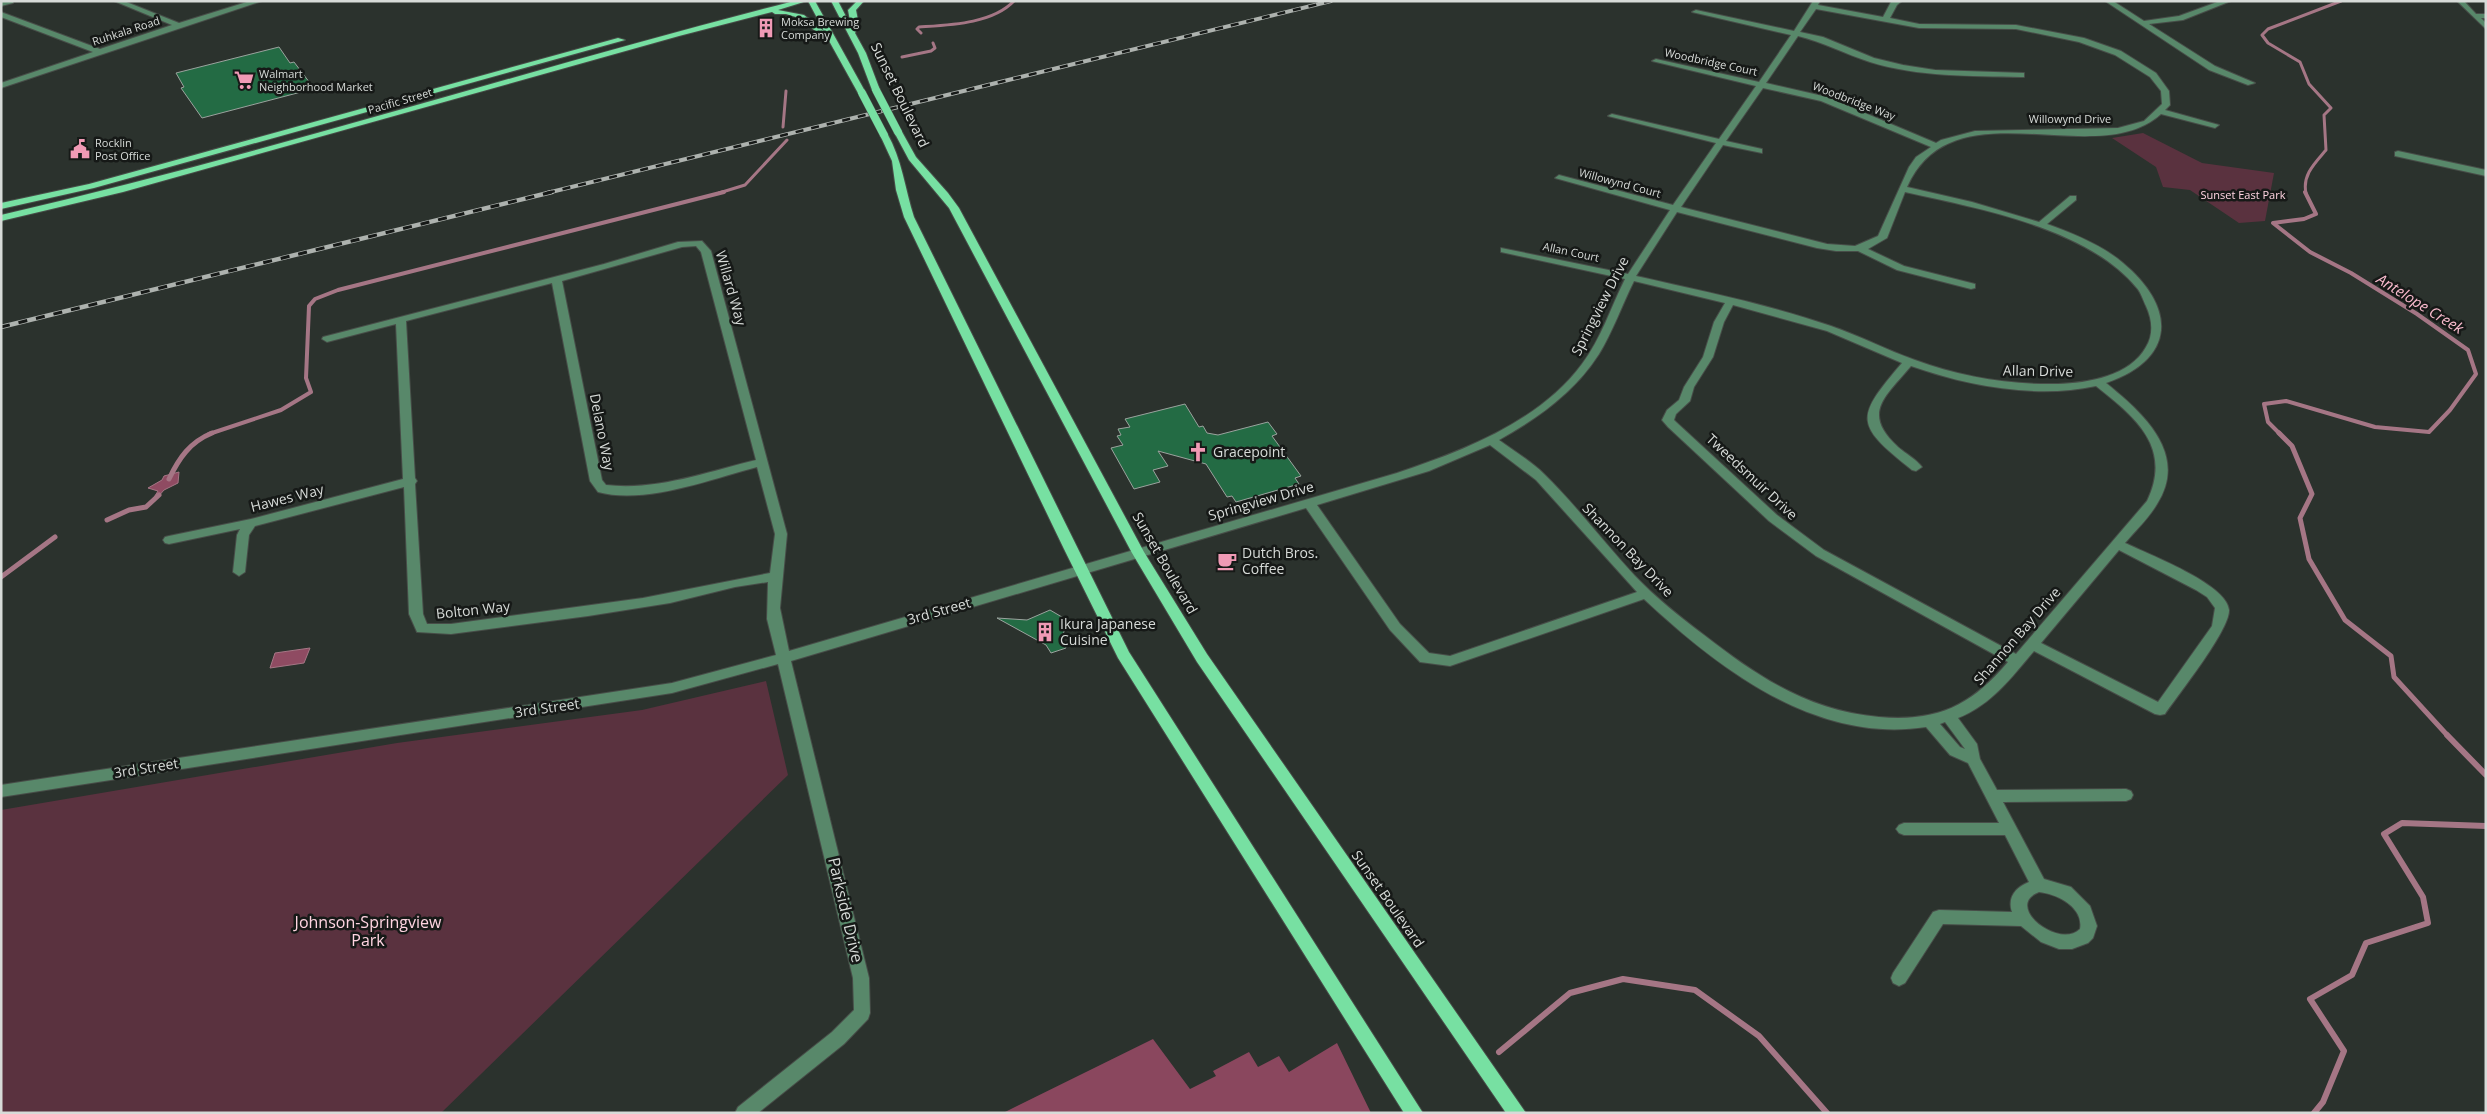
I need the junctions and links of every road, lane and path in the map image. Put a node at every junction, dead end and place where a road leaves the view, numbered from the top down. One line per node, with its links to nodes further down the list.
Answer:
1 (10, 1): 13 (street)
2 (117, 1): 21 (street)
3 (259, 1): 21 (street, Ruhkala Road)
4 (766, 1): 28 (main road, Pacific Street)
5 (804, 1): 23 (main road, Pacific Street)
6 (811, 1): 26 (main road)
7 (834, 1): 25 (main road, Sunset Boulevard)
8 (861, 1): 25 (main road)
9 (1899, 1): 19 (street)
10 (2108, 1): 20 (street)
11 (2228, 1): 20 (street)
12 (2460, 1): 17 (street)
13 (1, 4)
14 (1816, 4): 19 (street); 24 (street, Springview Drive)
15 (1696, 12): 24 (street)
16 (2, 15): 27 (street)
17 (2474, 16): 18 (street); 22 (street)
18 (2486, 16)
19 (1885, 20): 35 (street)
20 (2143, 23): 31 (street)
21 (179, 25): 27 (street, Ruhkala Road)
22 (2486, 27)
23 (695, 28): 26 (main road); 33 (main road, Pacific Street)
24 (1796, 33): 30 (street); 32 (street, Springview Drive)
25 (851, 34): 68 (main road, Sunset Boulevard, bridge)
26 (829, 37): 69 (main road, bridge)
27 (100, 52): 34 (street, Ruhkala Road)
28 (566, 55): 33 (main road); 46 (main road, Pacific Street)
29 (1656, 61): 32 (street, Woodbridge Court)
30 (2021, 74)
31 (2251, 83)
32 (1762, 84): 38 (street, Springview Drive); 39 (street, Woodbridge Way)
33 (494, 85): 48 (main road, Pacific Street)
34 (1, 86)
35 (2162, 112): 37 (street); 39 (street, Willowynd Drive)
36 (1612, 116): 38 (street)
37 (2215, 125)
38 (1722, 142): 40 (street); 47 (street, Springview Drive)
39 (1937, 146): 44 (street, Willowynd Drive)
40 (1759, 151)
41 (2398, 154): 42 (street)
42 (2486, 173)
43 (1559, 178): 47 (street, Willowynd Court)
44 (1904, 189): 49 (street, Allan Drive); 50 (street, Willowynd Drive)
45 (2073, 198): 49 (street)
46 (1, 206)
47 (1676, 209): 50 (street); 53 (street, Springview Drive)
48 (1, 218)
49 (2042, 224): 59 (street, Allan Drive)
50 (1861, 249): 54 (street)
51 (1504, 250): 53 (street, Allan Court)
52 (556, 278): 56 (street, Willard Way); 61 (street, Willard Way); 61 (street, Delano Way)
53 (1632, 278): 55 (street, Allan Drive); 60 (street, Springview Drive)
54 (1971, 286)
55 (1731, 300): 58 (street, Allan Drive); 75 (street, Tweedsmuir Drive)
56 (401, 320): 57 (street, Willard Way); 63 (street, Bolton Way)
57 (327, 339)
58 (1909, 362): 59 (street, Allan Drive); 62 (street)
59 (2098, 382): 67 (street, Shannon Bay Drive)
60 (1492, 441): 64 (street, Springview Drive); 72 (street, Shannon Bay Drive)
61 (762, 462): 71 (street, Willard Way)
62 (1916, 467)
63 (411, 481): 65 (street, Hawes Way); 71 (street, Bolton Way)
64 (1309, 503): 68 (street, Springview Drive); 72 (street)
65 (251, 523): 66 (street, Hawes Way); 70 (street)
66 (169, 540)
67 (2117, 544): 73 (street, Shannon Bay Drive); 73 (street)
68 (1138, 553): 69 (street, Springview Drive); 89 (main road, Sunset Boulevard)
69 (1080, 570): 74 (street, 3rd Street); 88 (main road)
70 (239, 572)
71 (774, 577): 74 (street, Willard Way)
72 (1646, 594): 77 (street, Shannon Bay Drive)
73 (2032, 644): 75 (street, Shannon Bay Drive)
74 (783, 658): 79 (street, 3rd Street); 87 (street, Parkside Drive)
75 (2017, 661): 76 (street, Shannon Bay Drive)
76 (1948, 716): 77 (street, Shannon Bay Drive); 78 (street)
77 (1929, 720): 78 (street)
78 (1973, 759): 81 (street)
79 (1, 792)
80 (2126, 795): 81 (street)
81 (1994, 796): 83 (street)
82 (1904, 829): 83 (street)
83 (2011, 830): 84 (street)
84 (2039, 885): 85 (street); 85 (street)
85 (2024, 919): 86 (street)
86 (1899, 978)
87 (744, 1113)
88 (1414, 1113)
89 (1516, 1113)

